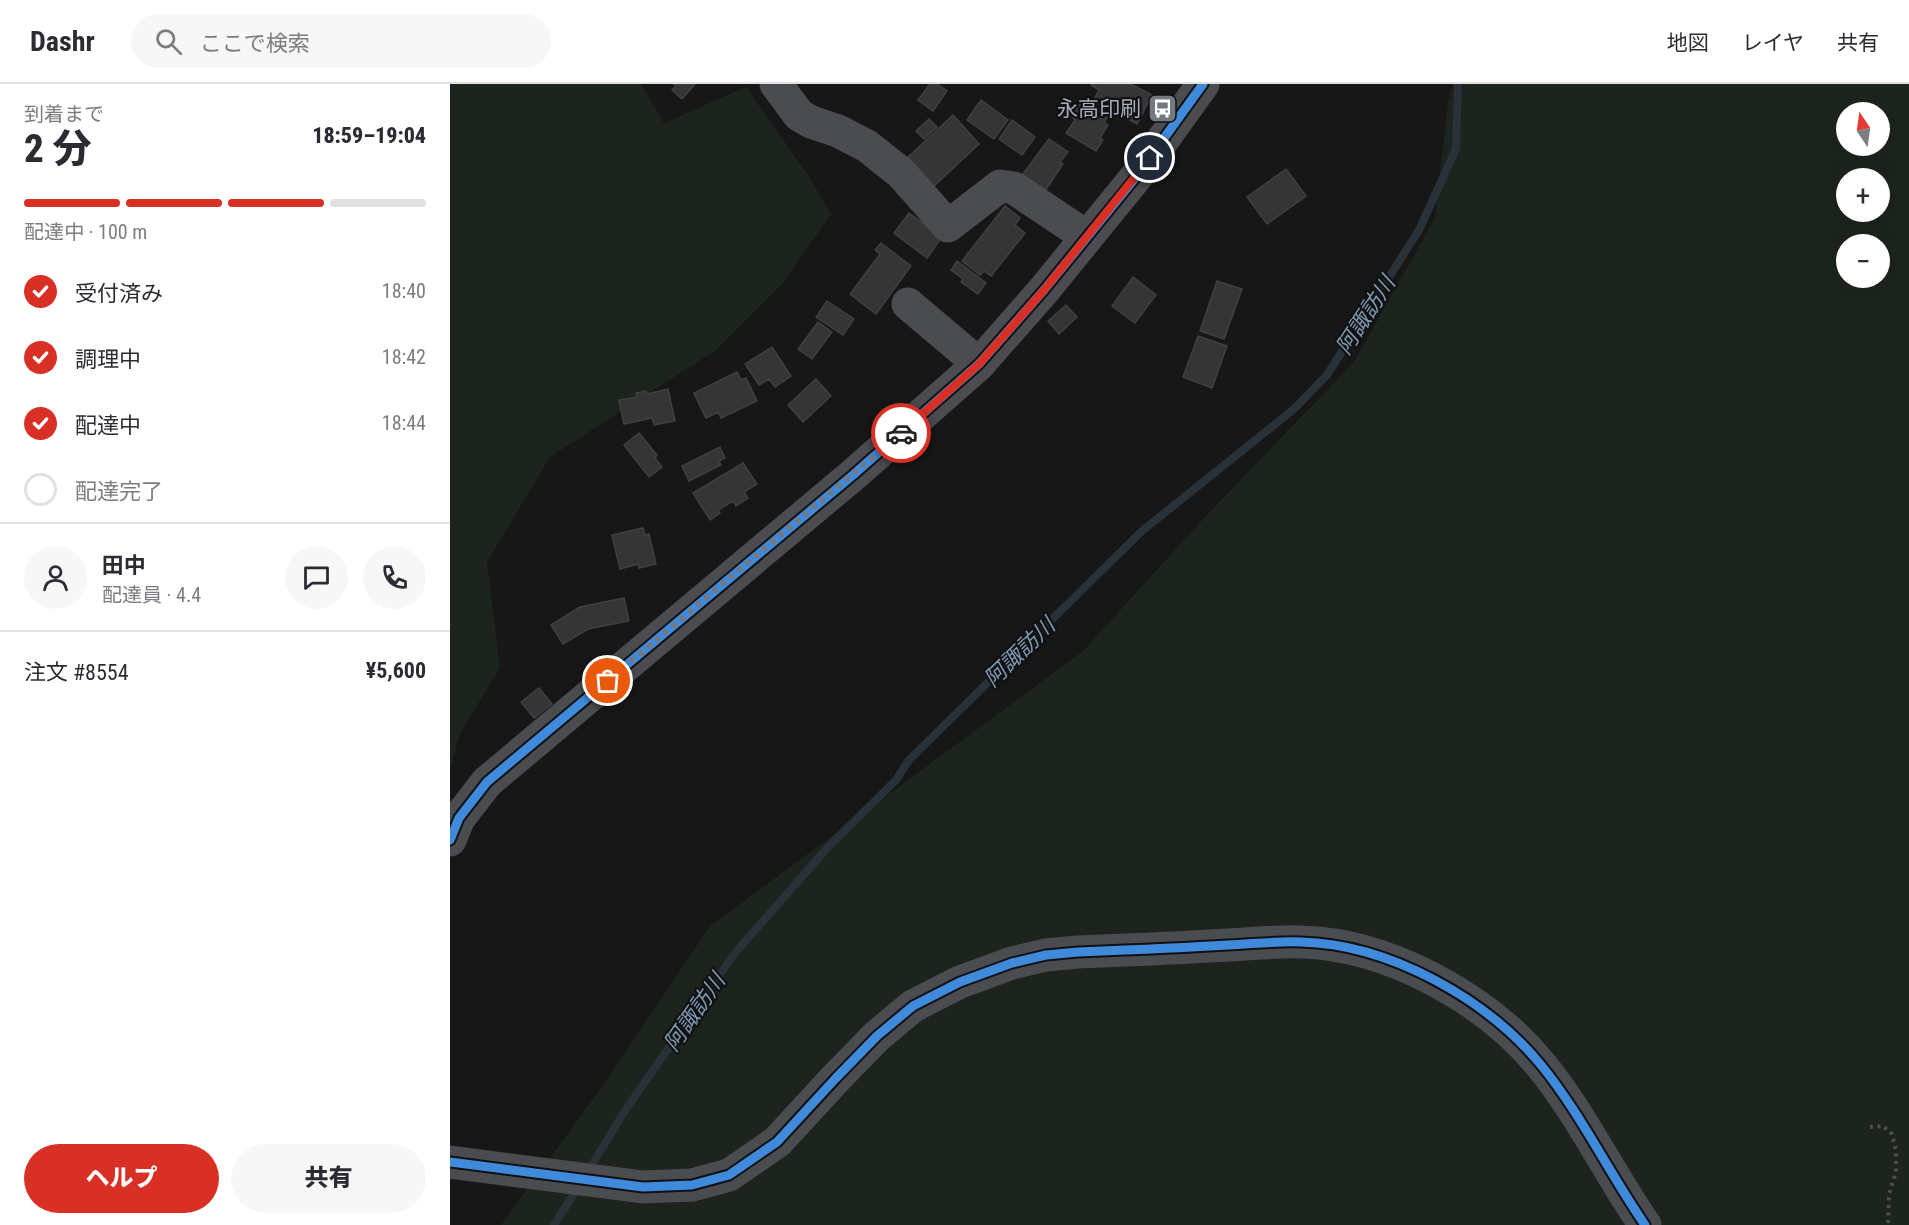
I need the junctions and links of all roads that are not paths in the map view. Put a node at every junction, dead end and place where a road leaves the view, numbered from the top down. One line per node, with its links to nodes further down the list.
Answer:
1 (776, 84): 3 (street)
2 (1203, 84): 3 (street)
3 (1088, 237): 5 (street)
4 (908, 304): 5 (street)
5 (979, 364): 6 (street)
6 (450, 840)
7 (450, 1162): 8 (street)
8 (1645, 1225)

